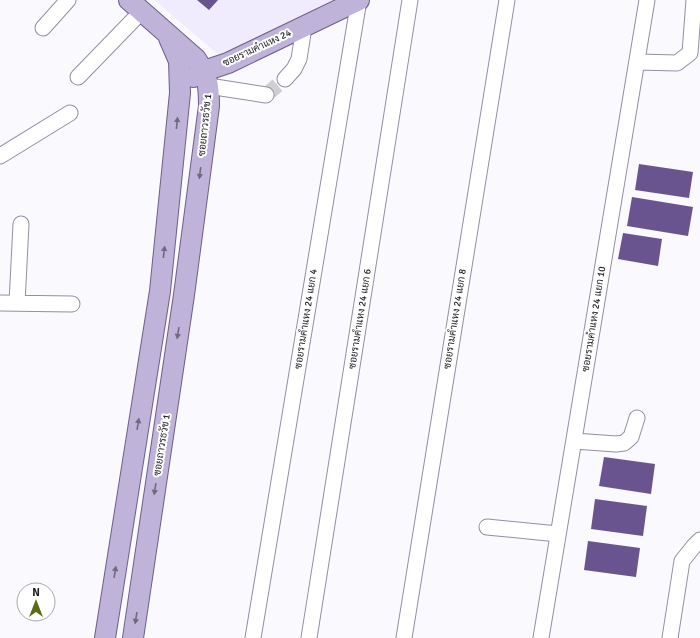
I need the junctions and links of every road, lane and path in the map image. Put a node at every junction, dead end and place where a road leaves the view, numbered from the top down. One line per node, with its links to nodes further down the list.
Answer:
1 (68, 0): 9 (street)
2 (359, 0): 8 (main road, ซอยรามคำแหง 24); 33 (street, ซอยรามคำแหง 24 แยก 4)
3 (410, 0): 34 (street, ซอยรามคำแหง 24 แยก 6)
4 (507, 0): 35 (street, ซอยรามคำแหง 24 แยก 8)
5 (647, 0): 11 (street, ซอยรามคำแหง 24 แยก 10)
6 (694, 0): 11 (street)
7 (135, 5): 10 (main road); 13 (street)
8 (304, 27): 12 (main road, ซอยรามคำแหง 24); 15 (street)
9 (42, 28)
10 (165, 31): 12 (main road); 14 (main road); 16 (main road)
11 (637, 62): 27 (street, ซอยรามคำแหง 24 แยก 10)
12 (228, 63): 14 (main road, ซอยรามคำแหง 24)
13 (78, 77)
14 (209, 79): 16 (main road); 17 (street); 22 (main road, ซอยถาวรธวัช 1, one-way to 22)
15 (285, 79)
16 (180, 93): 21 (main road, one-way to 16)
17 (266, 95)
18 (70, 113): 19 (street)
19 (0, 156)
20 (21, 224): 24 (street)
21 (160, 291): 22 (main road); 31 (main road, one-way to 21)
22 (184, 295): 32 (main road, ซอยถาวรธวัช 1, one-way to 32)
23 (0, 303): 24 (street)
24 (17, 303): 25 (street)
25 (72, 304)
26 (637, 418): 27 (street)
27 (574, 441): 29 (street, ซอยรามคำแหง 24 แยก 10)
28 (487, 527): 29 (street)
29 (558, 534): 36 (street, ซอยรามคำแหง 24 แยก 10)
30 (700, 540): 37 (street)
31 (105, 638)
32 (133, 638)
33 (253, 638)
34 (309, 638)
35 (404, 638)
36 (541, 638)
37 (670, 638)

